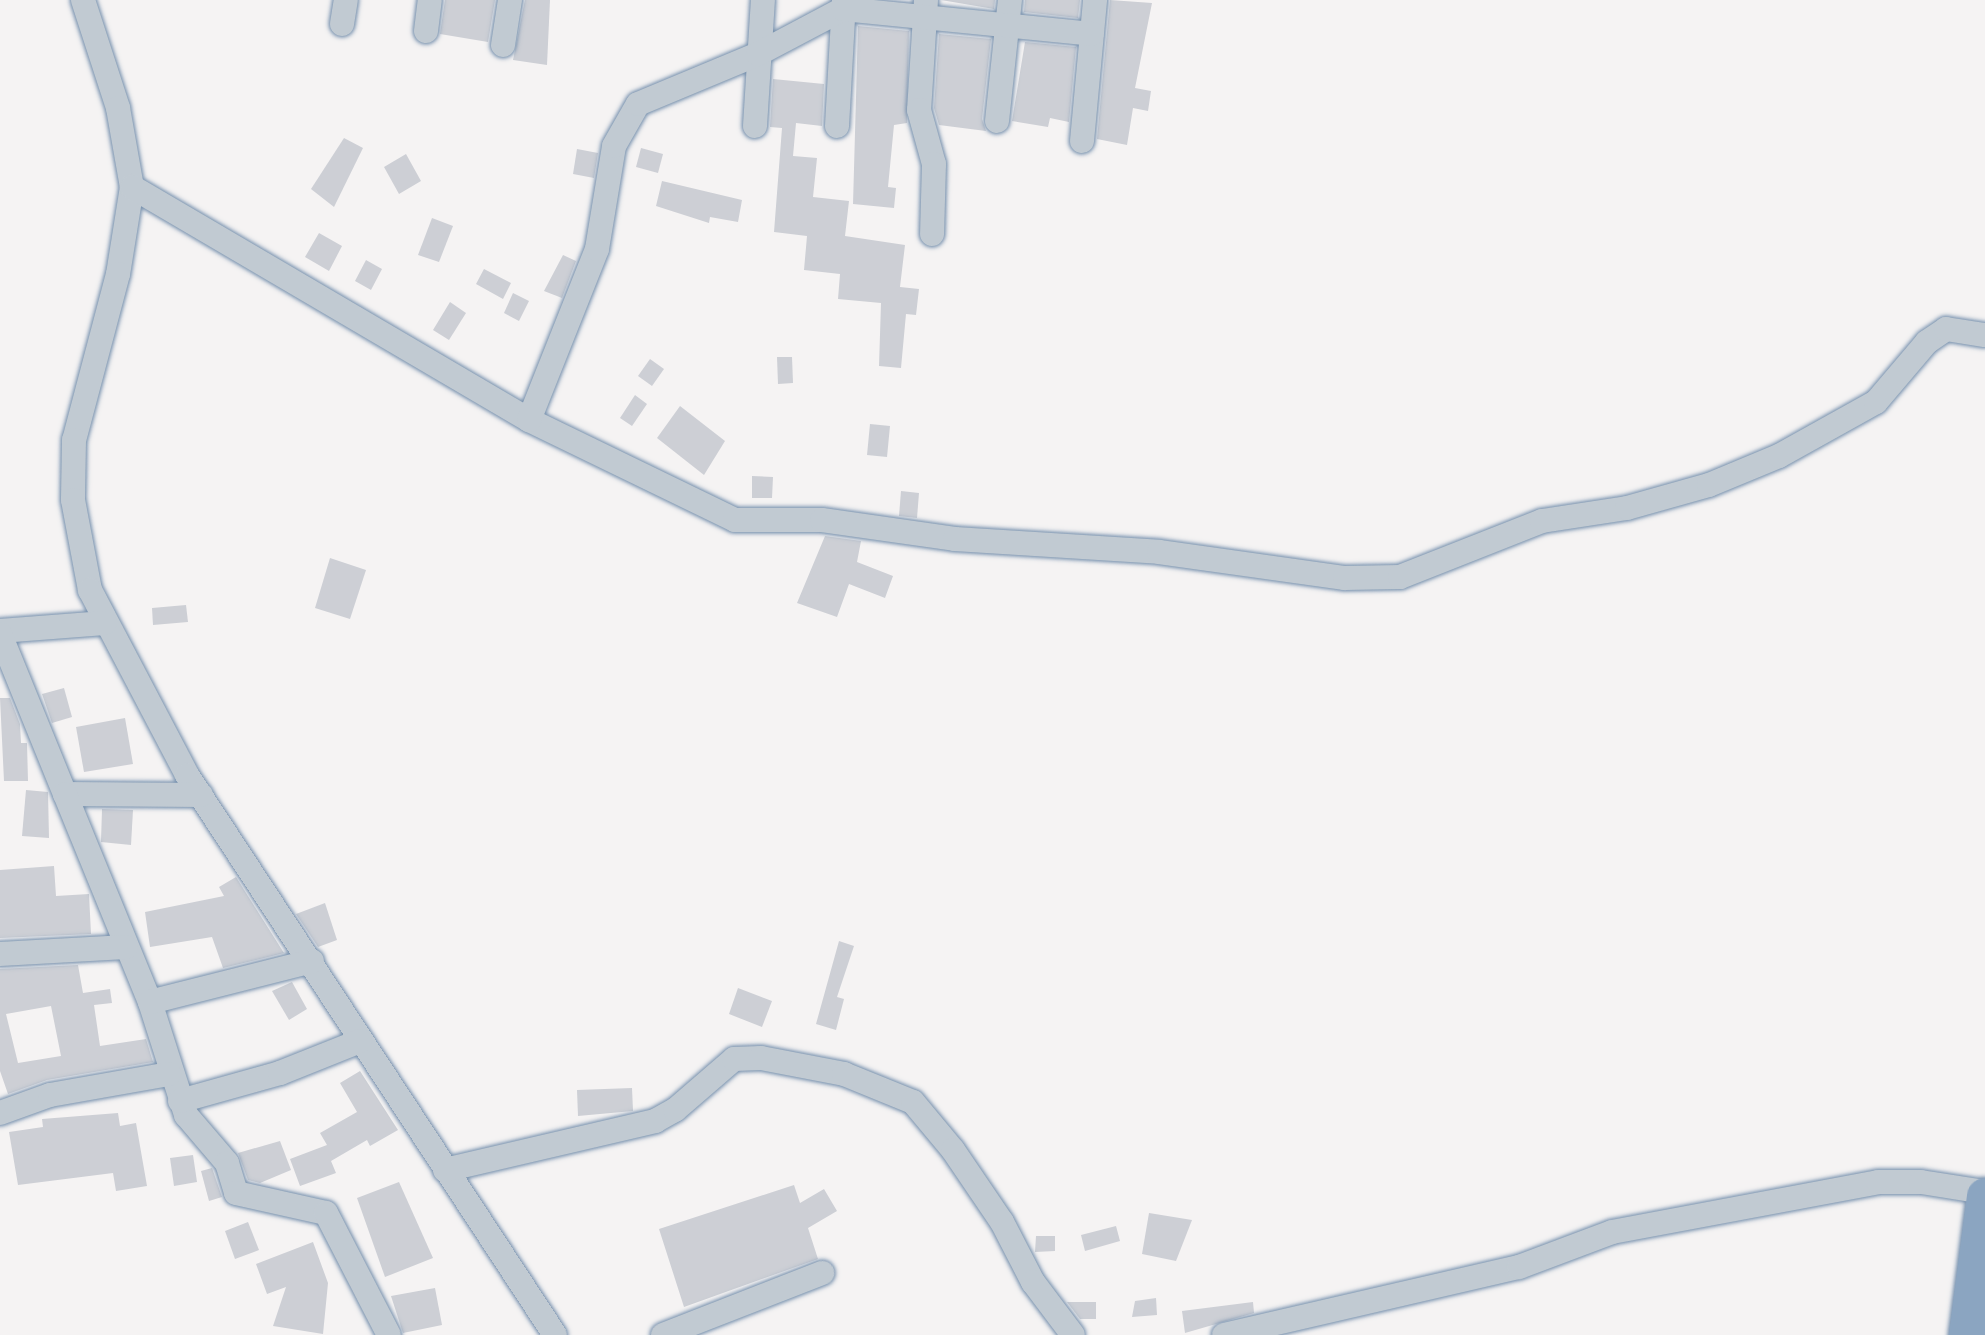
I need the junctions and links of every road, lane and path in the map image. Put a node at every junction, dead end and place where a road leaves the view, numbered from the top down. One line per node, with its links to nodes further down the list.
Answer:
1 (83, 0): 18 (street)
2 (430, 0): 10 (street)
3 (510, 0): 12 (street)
4 (763, 0): 13 (street)
5 (1010, 0): 9 (street)
6 (1095, 0): 11 (street)
7 (844, 4): 8 (street); 13 (street); 16 (street)
8 (925, 9): 9 (street); 19 (street)
9 (1008, 29): 11 (street); 14 (street)
10 (426, 31)
11 (1092, 34): 17 (street)
12 (503, 45)
13 (758, 54): 15 (street); 21 (street)
14 (997, 121)
15 (755, 126)
16 (837, 126)
17 (1082, 141)
18 (132, 187): 21 (street); 22 (street)
19 (932, 234)
20 (1985, 335): 21 (street)
21 (529, 420)
22 (105, 623): 23 (street); 25 (street)
23 (0, 632): 24 (street)
24 (65, 794): 25 (street); 26 (street)
25 (201, 795): 28 (street)
26 (126, 947): 27 (street); 29 (street)
27 (0, 954)
28 (312, 961): 29 (street); 30 (street)
29 (150, 1002): 31 (street)
30 (360, 1041): 32 (street); 34 (street)
31 (169, 1074): 32 (street); 33 (street)
32 (180, 1101): 38 (street)
33 (0, 1113)
34 (445, 1170): 39 (street); 41 (street)
35 (1985, 1194): 37 (street); 43 (highway)
36 (822, 1273): 40 (street)
37 (1316, 1324): 42 (street)
38 (389, 1335)
39 (555, 1335)
40 (663, 1335)
41 (1073, 1335)
42 (1224, 1335)
43 (1967, 1335)

